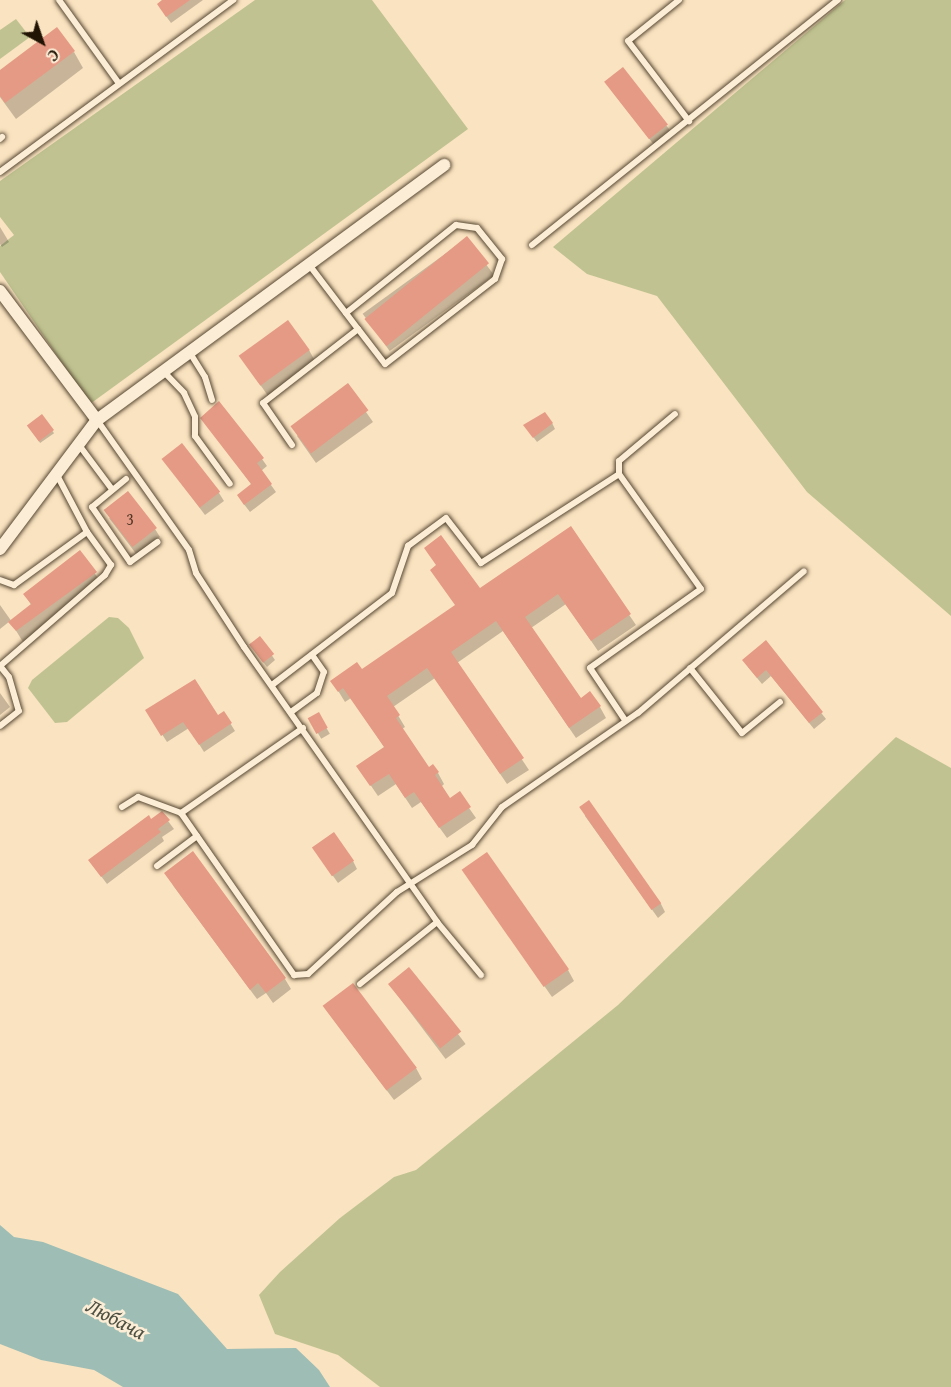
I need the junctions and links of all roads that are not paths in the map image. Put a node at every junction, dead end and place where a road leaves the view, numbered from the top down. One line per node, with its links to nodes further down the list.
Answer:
1 (59, 0): 5 (lane)
2 (233, 0): 5 (lane)
3 (679, 0): 6 (lane)
4 (838, 0): 6 (lane)
5 (117, 82): 8 (lane)
6 (689, 121): 9 (lane)
7 (444, 165): 10 (street)
8 (0, 172)
9 (532, 245)
10 (310, 266): 12 (lane); 14 (street)
11 (0, 291): 18 (street)
12 (346, 313): 13 (lane); 13 (lane)
13 (358, 329): 20 (lane)
14 (189, 353): 15 (street); 16 (lane)
15 (164, 372): 18 (street); 24 (lane)
16 (212, 400)
17 (675, 414): 21 (lane)
18 (97, 420): 19 (street); 34 (lane)
19 (78, 444): 22 (street); 25 (lane)
20 (292, 444)
21 (619, 474): 31 (lane); 37 (lane)
22 (57, 475): 26 (lane); 28 (street)
23 (126, 479): 25 (lane)
24 (230, 484)
25 (111, 488): 27 (lane)
26 (87, 532): 30 (lane); 32 (lane)
27 (158, 542)
28 (0, 549)
29 (804, 571): 33 (lane)
30 (0, 580)
31 (312, 655): 34 (lane); 36 (lane)
32 (0, 666): 38 (lane)
33 (690, 668): 35 (lane); 37 (lane)
34 (272, 686): 36 (lane)
35 (780, 702)
36 (291, 712): 39 (lane)
37 (625, 720): 44 (lane)
38 (0, 726)
39 (303, 728): 41 (lane); 44 (lane)
40 (122, 807): 41 (lane)
41 (181, 813): 42 (lane)
42 (197, 836): 43 (lane); 44 (lane)
43 (157, 866)
44 (413, 883): 45 (lane)
45 (437, 922): 46 (lane); 47 (lane)
46 (481, 975)
47 (360, 984)

